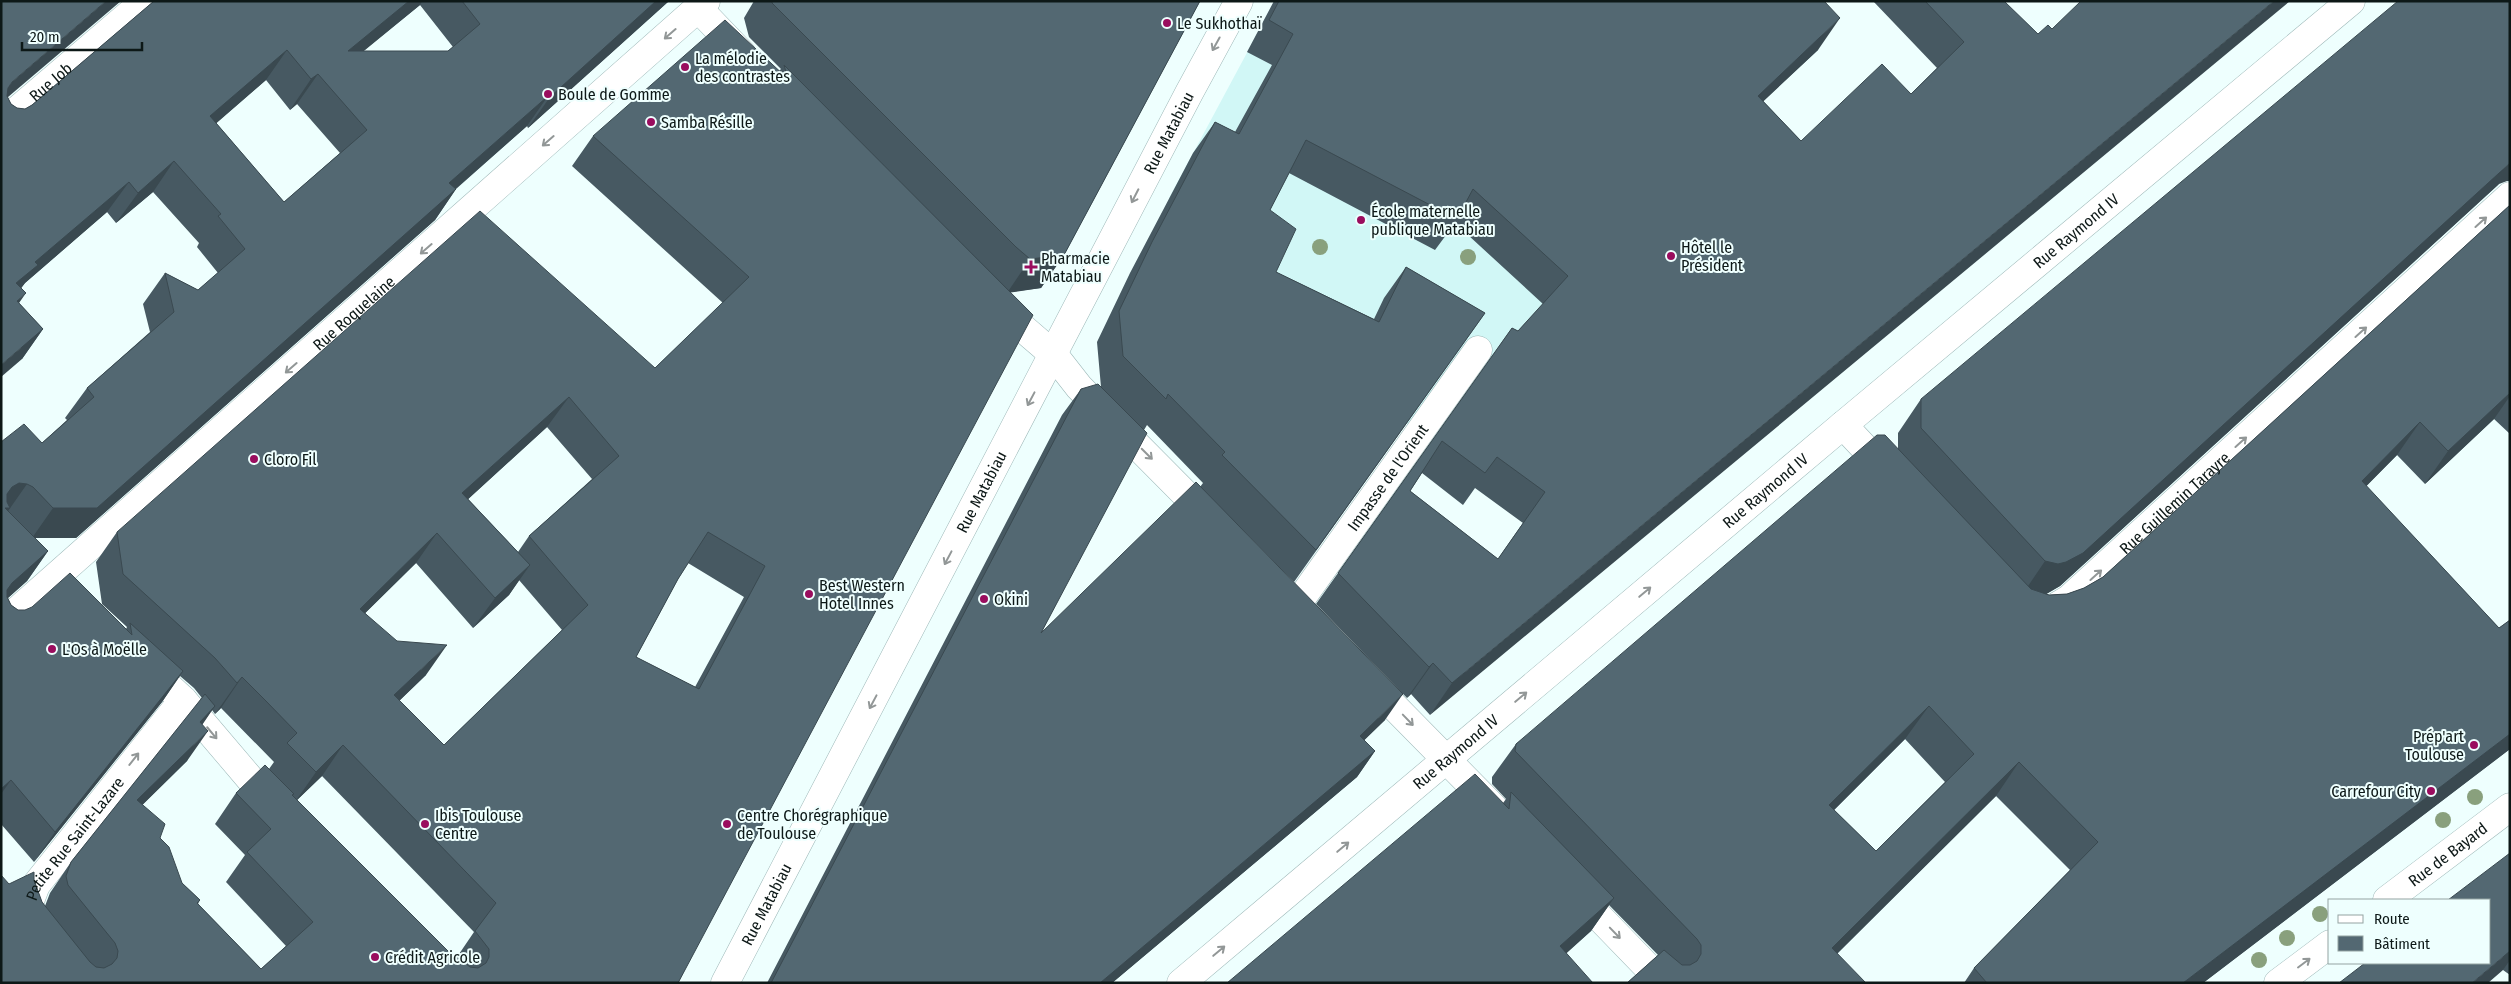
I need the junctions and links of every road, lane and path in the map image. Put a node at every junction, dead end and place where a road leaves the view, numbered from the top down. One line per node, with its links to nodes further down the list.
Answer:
1 (145, 1): 6 (street, Rue Job)
2 (1239, 1): 10 (street, Rue Matabiau, one-way to 10)
3 (2351, 1): 11 (street, Rue Raymond IV)
4 (702, 5): 5 (street); 17 (street, Rue Roquelaine, one-way to 17)
5 (761, 73)
6 (1, 124)
7 (2510, 196): 16 (street, Rue Guillemin Tarayre, one-way to 7)
8 (982, 292): 10 (street)
9 (1478, 350): 15 (street, Impasse de l'Orient)
10 (1054, 355): 13 (street, one-way to 13); 30 (street, Rue Matabiau, one-way to 30)
11 (1843, 425): 12 (street); 22 (street, Rue Raymond IV, one-way to 11)
12 (1906, 493)
13 (1230, 539)
14 (1277, 586): 15 (street)
15 (1296, 606): 18 (street)
16 (2020, 611)
17 (1, 625)
18 (1317, 627)
19 (127, 647): 21 (street)
20 (1351, 662): 22 (street, one-way to 22)
21 (183, 700): 24 (street, one-way to 24); 28 (street, Petite Rue Saint-Lazare, one-way to 21)
22 (1447, 759): 25 (street); 31 (street, Rue Raymond IV, one-way to 22)
23 (2510, 807): 27 (street, Rue de Bayard)
24 (293, 822)
25 (1513, 828)
26 (1554, 870): 32 (street, one-way to 32)
27 (2388, 899)
28 (45, 938)
29 (2328, 946): 33 (street, one-way to 29)
30 (725, 983)
31 (1182, 983)
32 (1663, 983)
33 (2278, 983)

